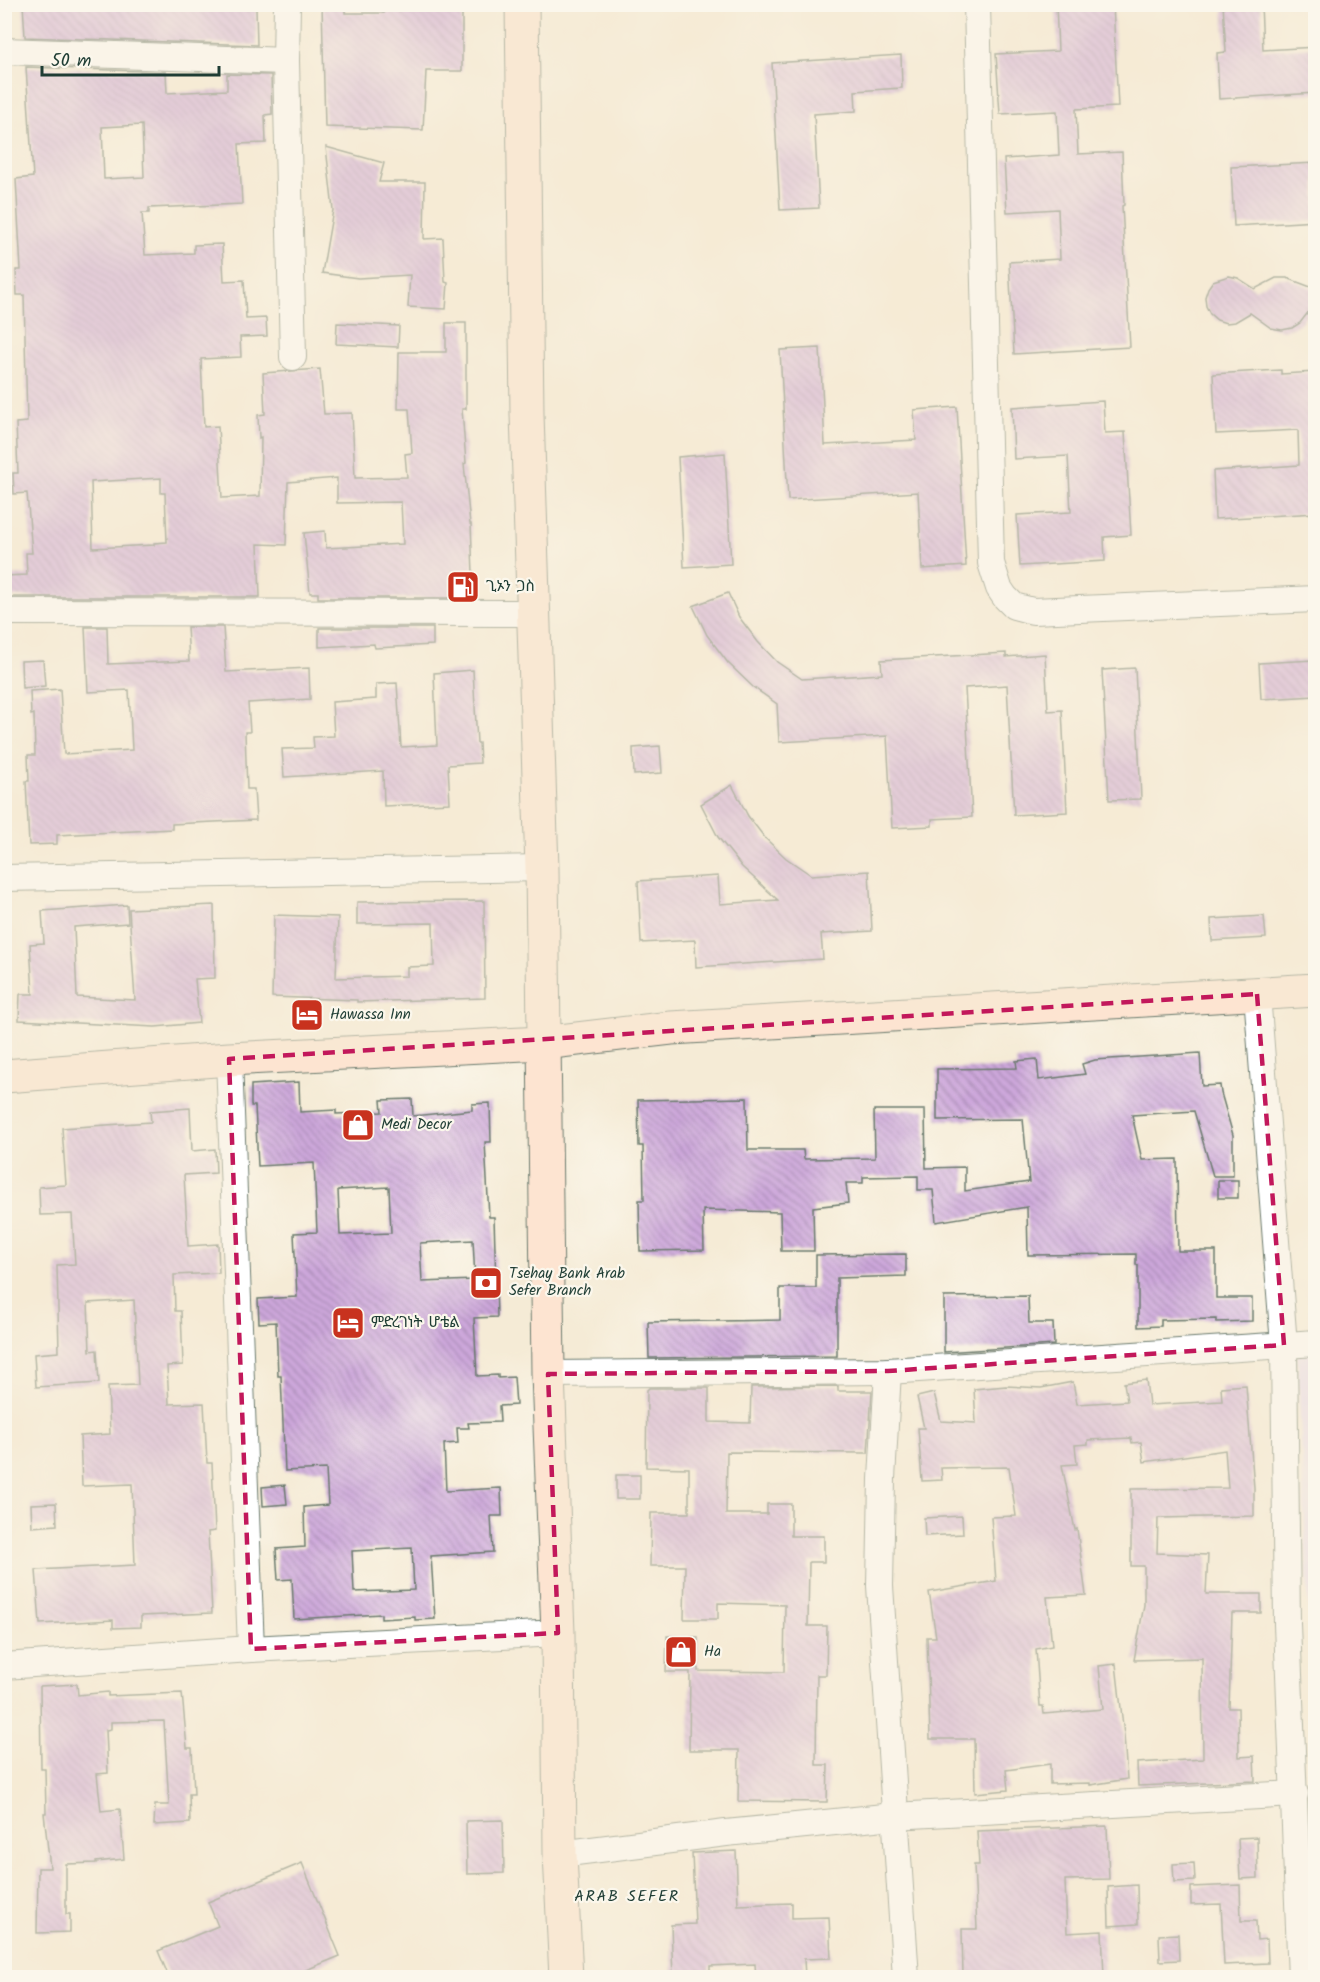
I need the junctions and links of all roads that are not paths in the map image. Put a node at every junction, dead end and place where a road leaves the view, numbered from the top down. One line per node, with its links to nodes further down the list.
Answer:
1 (287, 4): 5 (street)
2 (522, 4): 9 (street)
3 (976, 4): 7 (street)
4 (4, 51): 5 (street)
5 (286, 61): 6 (street)
6 (293, 357)
7 (1316, 599)
8 (4, 612): 9 (street)
9 (534, 613): 10 (street)
10 (542, 868): 11 (street); 14 (street)
11 (4, 878)
12 (1316, 990): 13 (street)
13 (1257, 994): 14 (street); 18 (street)
14 (543, 1043): 15 (street); 20 (street)
15 (229, 1059): 16 (street); 22 (street)
16 (4, 1076)
17 (1316, 1343): 18 (street)
18 (1284, 1345): 19 (street); 24 (street)
19 (888, 1371): 20 (street); 25 (street)
20 (548, 1374): 21 (street)
21 (558, 1633): 22 (street); 26 (street)
22 (251, 1649): 23 (street)
23 (4, 1666)
24 (1295, 1794): 25 (street); 29 (street)
25 (894, 1816): 26 (street); 28 (street)
26 (560, 1854): 27 (street)
27 (566, 1977)
28 (906, 1977)
29 (1301, 1977)

